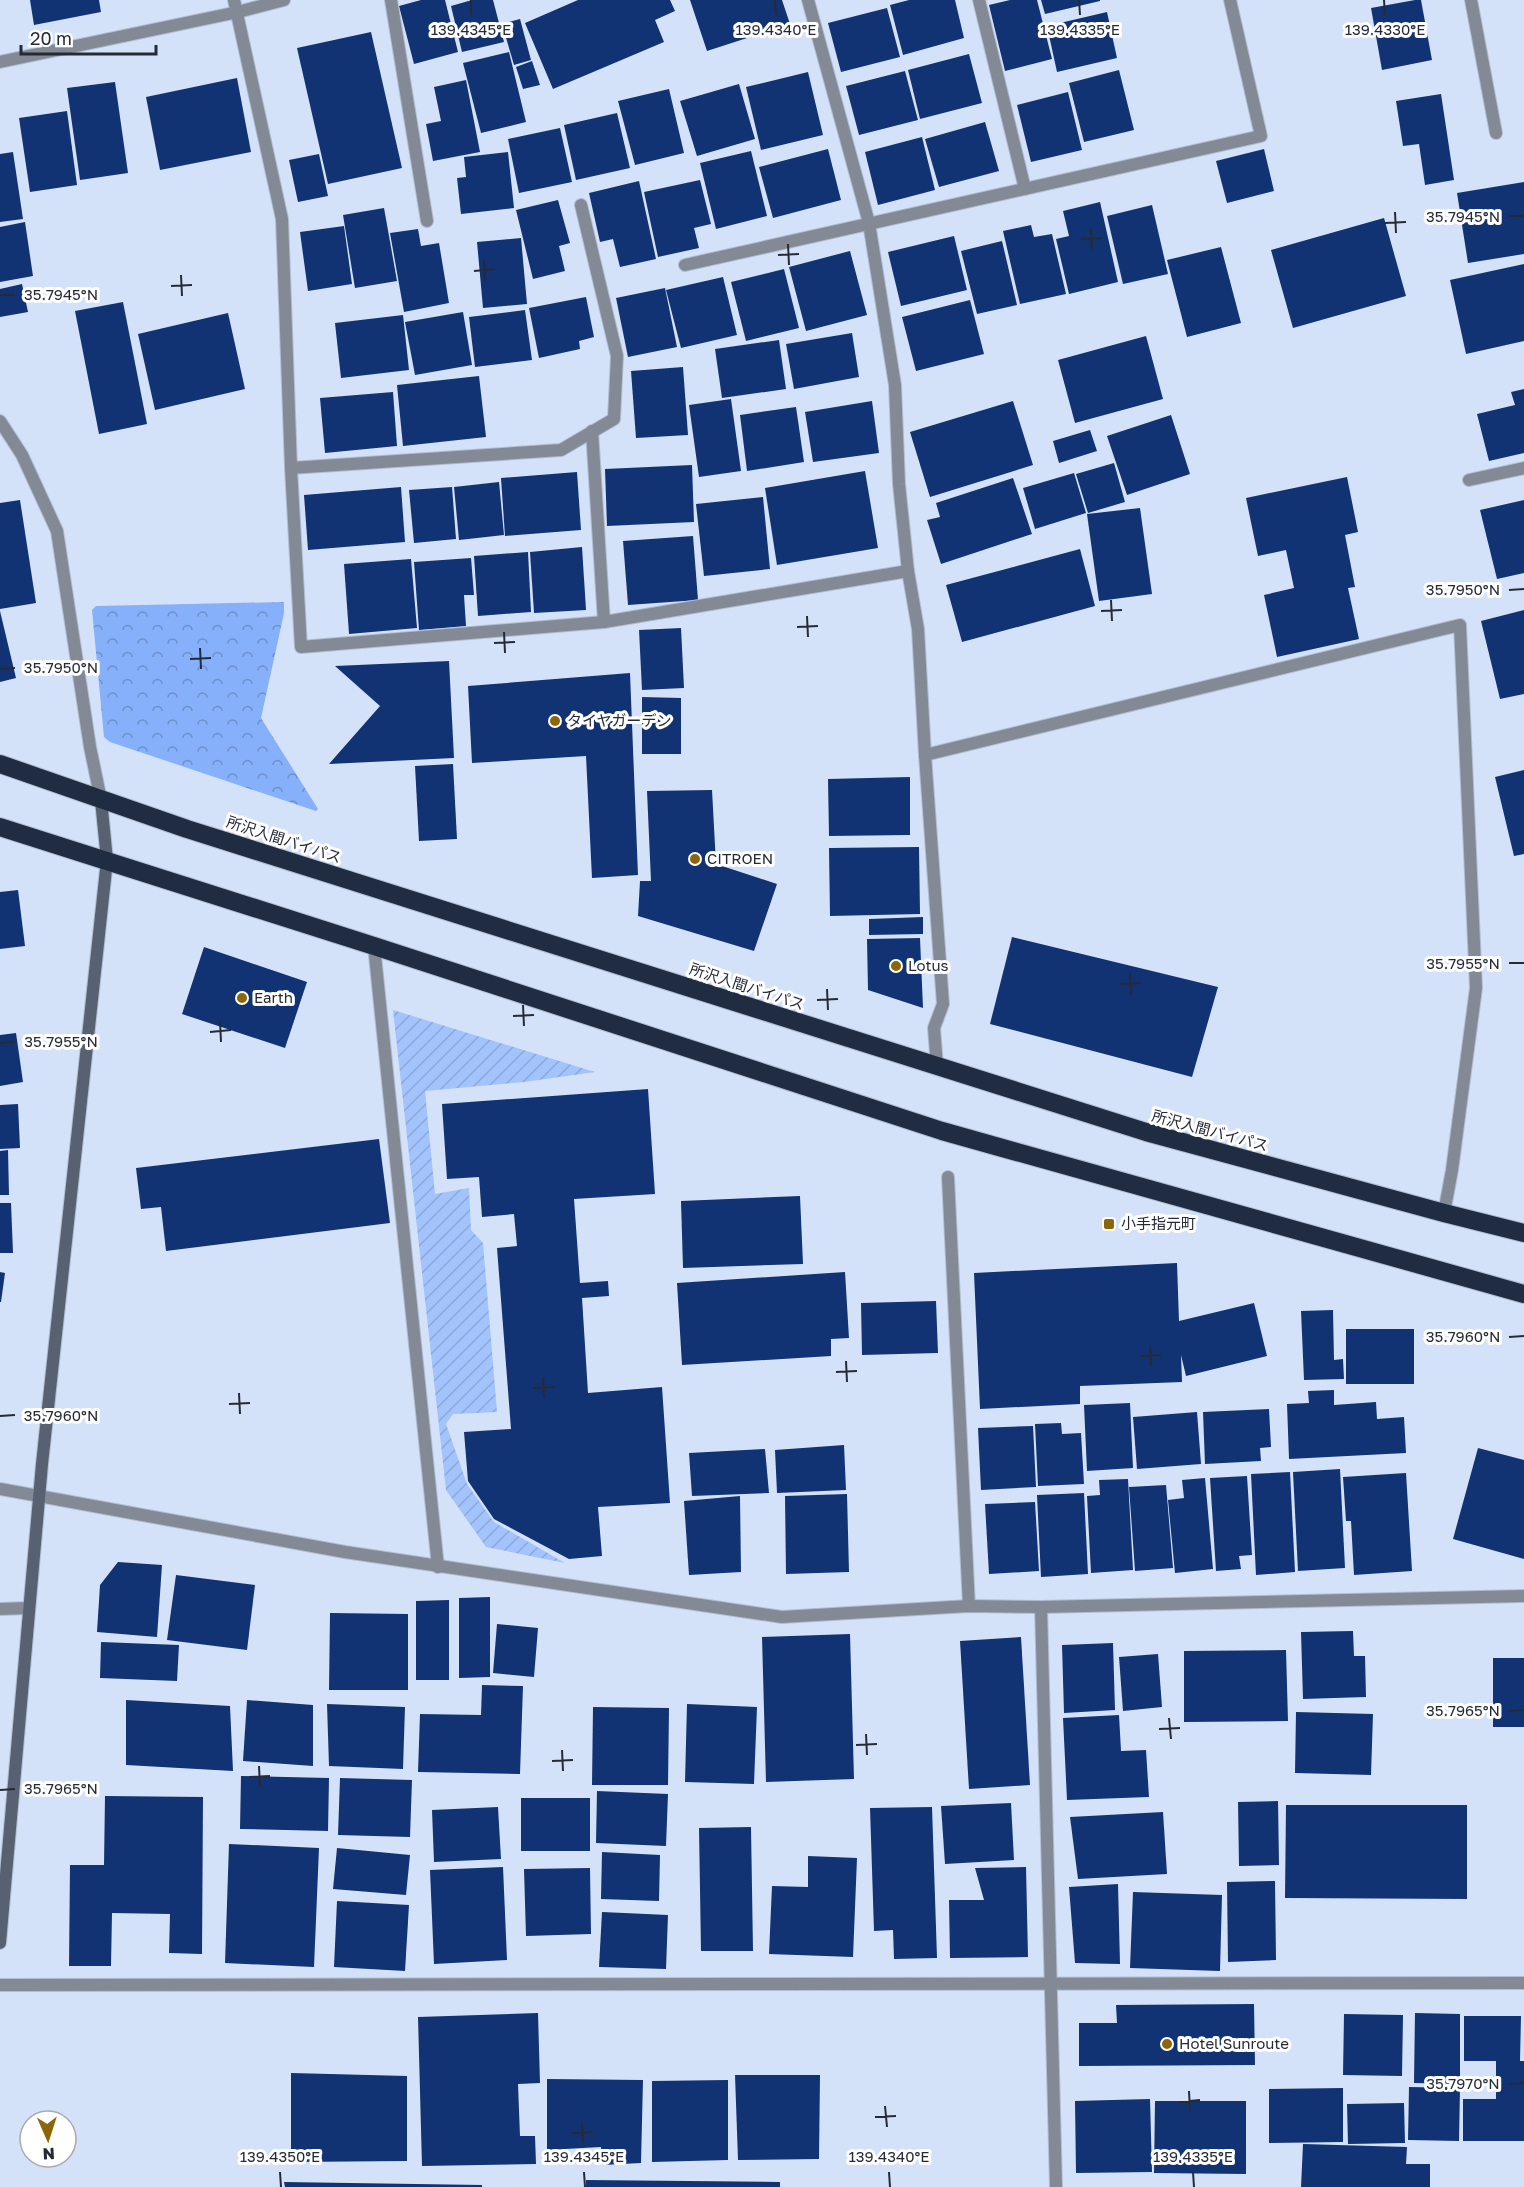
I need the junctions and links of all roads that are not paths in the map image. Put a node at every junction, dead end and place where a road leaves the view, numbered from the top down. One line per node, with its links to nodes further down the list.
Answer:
1 (284, 0): 7 (street)
2 (391, 0): 12 (street)
3 (808, 0): 13 (street)
4 (979, 0): 10 (street)
5 (1230, 0): 10 (street)
6 (1471, 0): 9 (street)
7 (236, 6): 8 (street); 17 (street)
8 (0, 62)
9 (1496, 133)
10 (1025, 189): 13 (street)
11 (581, 205): 16 (street)
12 (428, 221)
13 (870, 223): 14 (street); 20 (street)
14 (686, 266)
15 (0, 421): 24 (street)
16 (592, 431): 17 (street); 21 (street)
17 (291, 468): 21 (street)
18 (1524, 468): 19 (street)
19 (1469, 480)
20 (908, 571): 21 (street); 22 (street)
21 (604, 622)
22 (925, 755): 28 (street); 30 (street)
23 (0, 764): 24 (highway, 所沢入間バイパス)
24 (101, 800): 26 (street); 28 (highway, 所沢入間バイパス)
25 (0, 827): 26 (highway)
26 (107, 860): 27 (highway); 34 (street)
27 (374, 946): 32 (highway); 35 (street)
28 (937, 1066): 30 (highway, 所沢入間バイパス)
29 (948, 1177): 37 (street)
30 (1444, 1214): 31 (highway, 所沢入間バイパス)
31 (1524, 1233)
32 (1524, 1294)
33 (0, 1489): 34 (street)
34 (39, 1496): 35 (street); 39 (street)
35 (438, 1567): 37 (street)
36 (1524, 1596): 38 (street)
37 (969, 1606): 38 (street)
38 (1041, 1607): 42 (street)
39 (29, 1608): 40 (street); 41 (street)
40 (0, 1609)
41 (0, 1943)
42 (1050, 1983): 43 (street); 44 (street); 45 (street)
43 (1524, 1983)
44 (0, 1985)
45 (1056, 2187)

